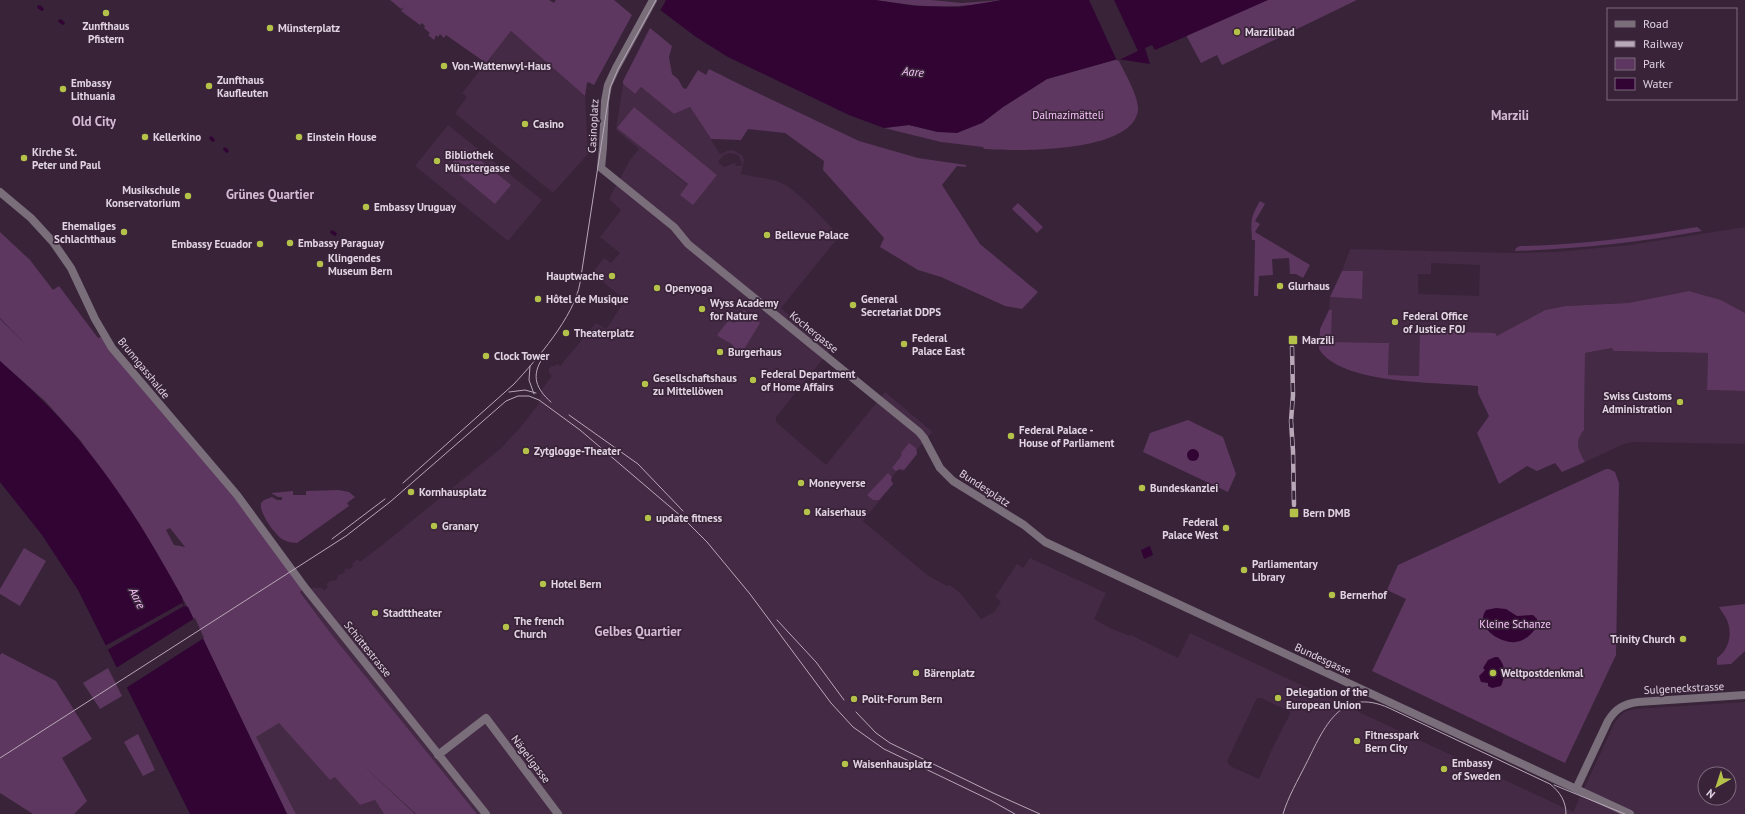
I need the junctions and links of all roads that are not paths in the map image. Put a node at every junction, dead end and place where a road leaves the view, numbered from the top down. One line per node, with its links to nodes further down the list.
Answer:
1 (653, 0): 2 (street, Casinoplatz)
2 (601, 168): 4 (street, Kochergasse)
3 (0, 192): 5 (street, Brunngasshalde)
4 (934, 457): 6 (street, Bundesplatz)
5 (237, 495): 8 (street, Schüttestrasse)
6 (1030, 530): 9 (street, Bundesgasse)
7 (1745, 695): 9 (street, Sulgeneckstrasse)
8 (438, 754): 10 (street, Schüttestrasse); 11 (street, Nägeligasse)
9 (1576, 789): 12 (street, Bundesgasse)
10 (486, 814)
11 (558, 814)
12 (1630, 814)

